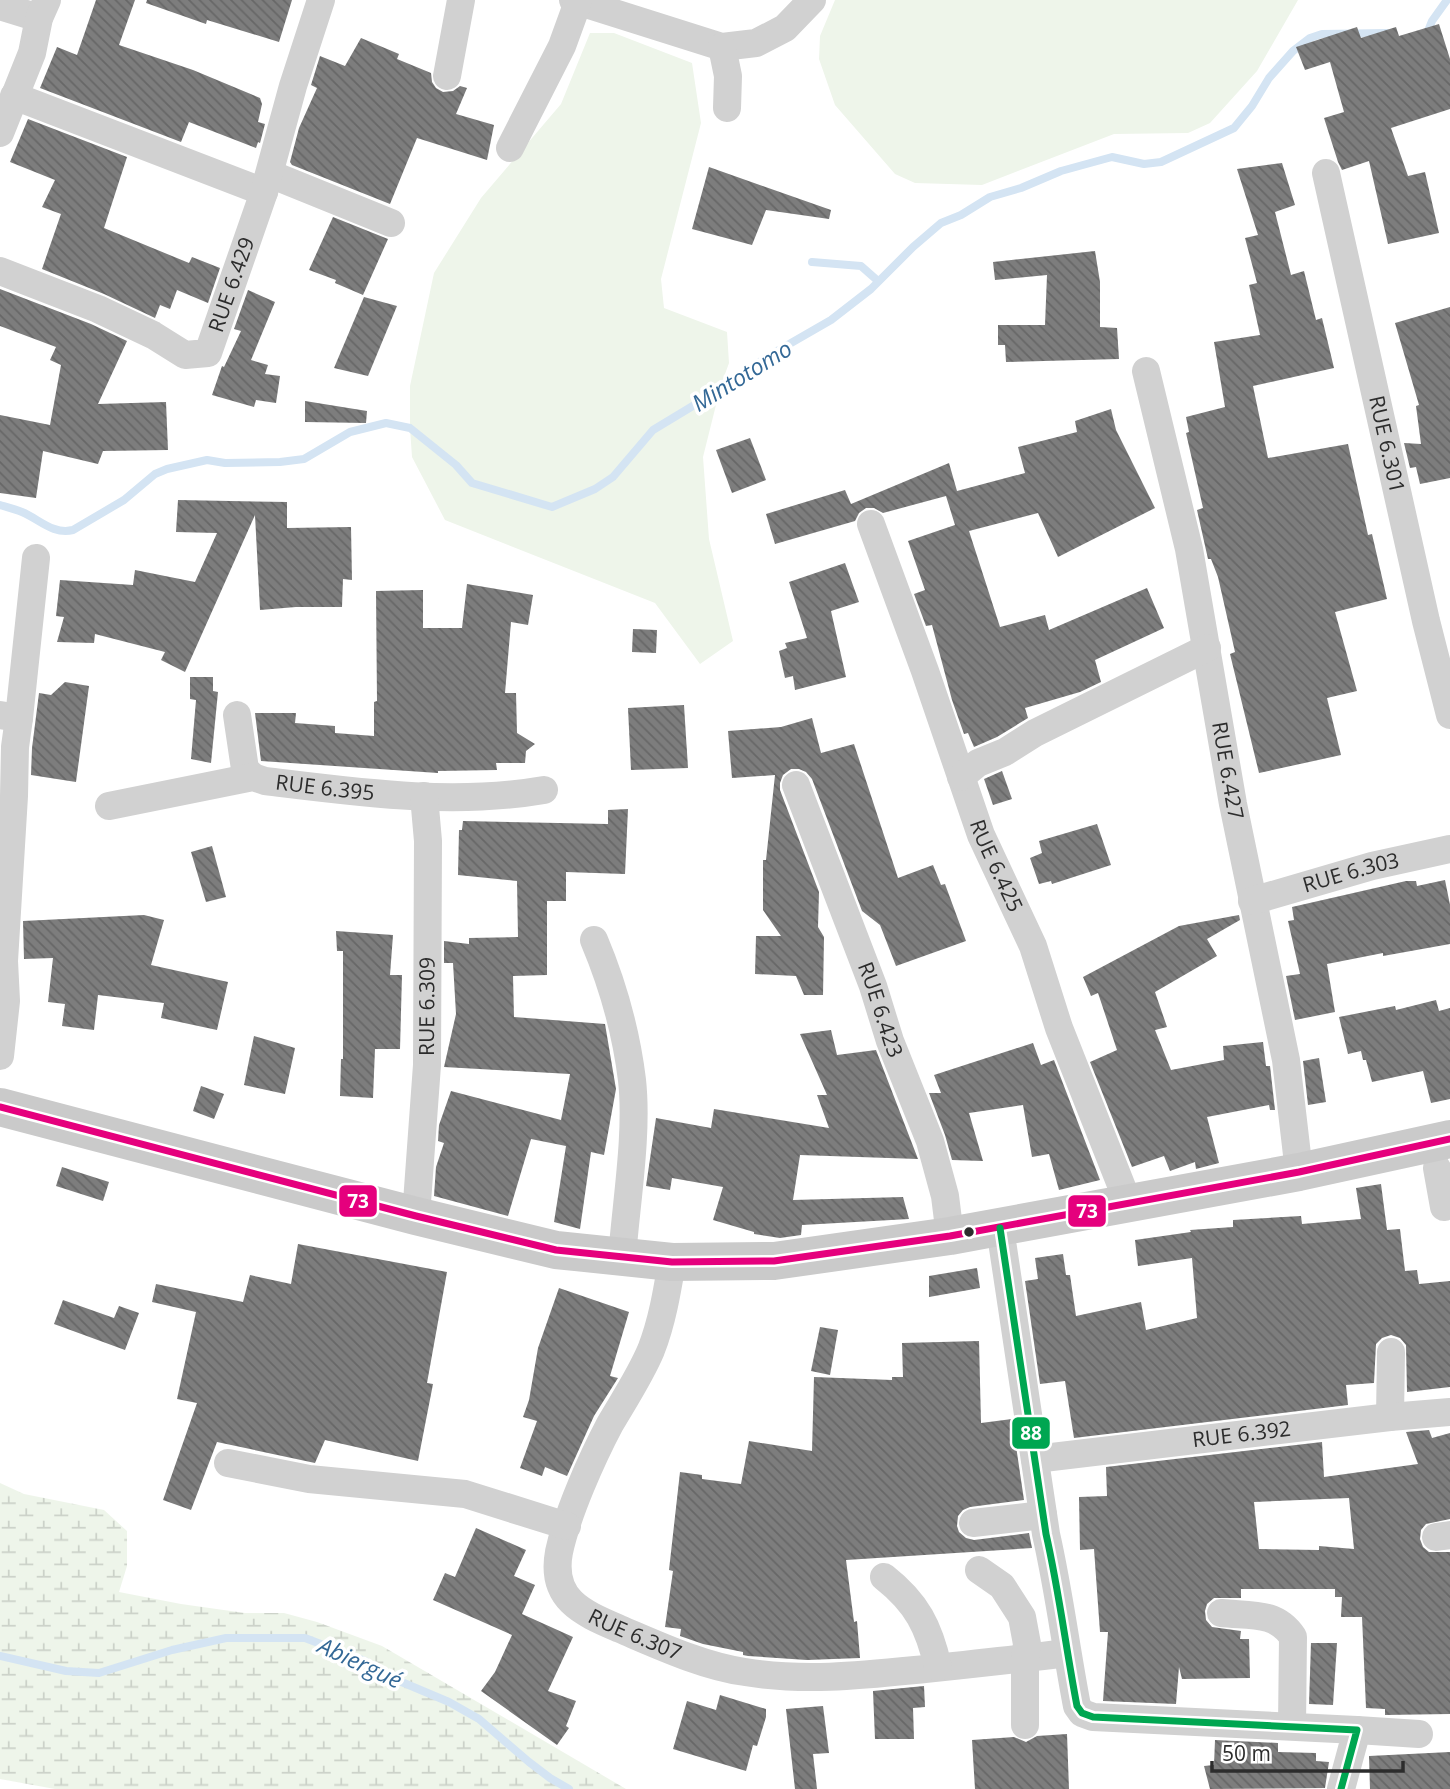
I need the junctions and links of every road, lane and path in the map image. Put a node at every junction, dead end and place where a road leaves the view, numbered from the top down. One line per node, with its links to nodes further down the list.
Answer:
1 (321, 0): 14 (street, RUE 6.429)
2 (461, 0): 8 (street)
3 (812, 0): 7 (street)
4 (575, 1): 7 (street); 12 (street)
5 (0, 6): 6 (street)
6 (43, 9): 9 (street)
7 (722, 47): 10 (street)
8 (447, 76)
9 (14, 96): 11 (street); 14 (street)
10 (727, 108)
11 (0, 133)
12 (510, 148)
13 (1326, 173): 22 (street, RUE 6.301)
14 (267, 183): 15 (street); 16 (street, RUE 6.429)
15 (391, 223)
16 (0, 271)
17 (1146, 371): 20 (street, RUE 6.427)
18 (871, 524): 25 (street, RUE 6.425)
19 (36, 558): 23 (street)
20 (1207, 648): 25 (street); 31 (street, RUE 6.427)
21 (237, 715): 24 (street)
22 (1450, 715)
23 (10, 717): 33 (street)
24 (253, 777): 28 (street, RUE 6.395); 29 (street, RUE 6.395)
25 (961, 777): 37 (street, RUE 6.425)
26 (796, 785): 41 (street, RUE 6.423)
27 (544, 790): 28 (street, RUE 6.395)
28 (424, 796): 39 (street, RUE 6.309)
29 (109, 806)
30 (1450, 849): 31 (street, RUE 6.303)
31 (1252, 901): 36 (street, RUE 6.427)
32 (594, 940): 42 (street)
33 (0, 1056)
34 (0, 1107): 39 (main road)
35 (1442, 1154): 36 (main road); 38 (street)
36 (1299, 1172): 37 (main road)
37 (1129, 1205): 40 (main road)
38 (1444, 1207)
39 (416, 1216): 42 (main road)
40 (1000, 1228): 41 (main road); 47 (street)
41 (950, 1236): 43 (main road)
42 (622, 1258): 43 (main road)
43 (672, 1262): 51 (street, RUE 6.307)
44 (1391, 1352): 46 (street)
45 (1450, 1412): 46 (street, RUE 6.392)
46 (1390, 1417): 47 (street, RUE 6.392)
47 (1035, 1459): 49 (street)
48 (228, 1463): 51 (street)
49 (1043, 1514): 50 (street); 55 (street)
50 (973, 1523)
51 (567, 1526): 57 (street, RUE 6.307)
52 (979, 1570): 56 (street)
53 (884, 1577): 57 (street)
54 (1220, 1613): 59 (street)
55 (1067, 1653): 56 (street, RUE 6.307); 59 (street)
56 (1025, 1658): 57 (street, RUE 6.307); 58 (street)
57 (938, 1667)
58 (1025, 1725)
59 (1292, 1726): 60 (street)
60 (1357, 1730): 61 (street); 62 (street)
61 (1419, 1734)
62 (1341, 1789)

